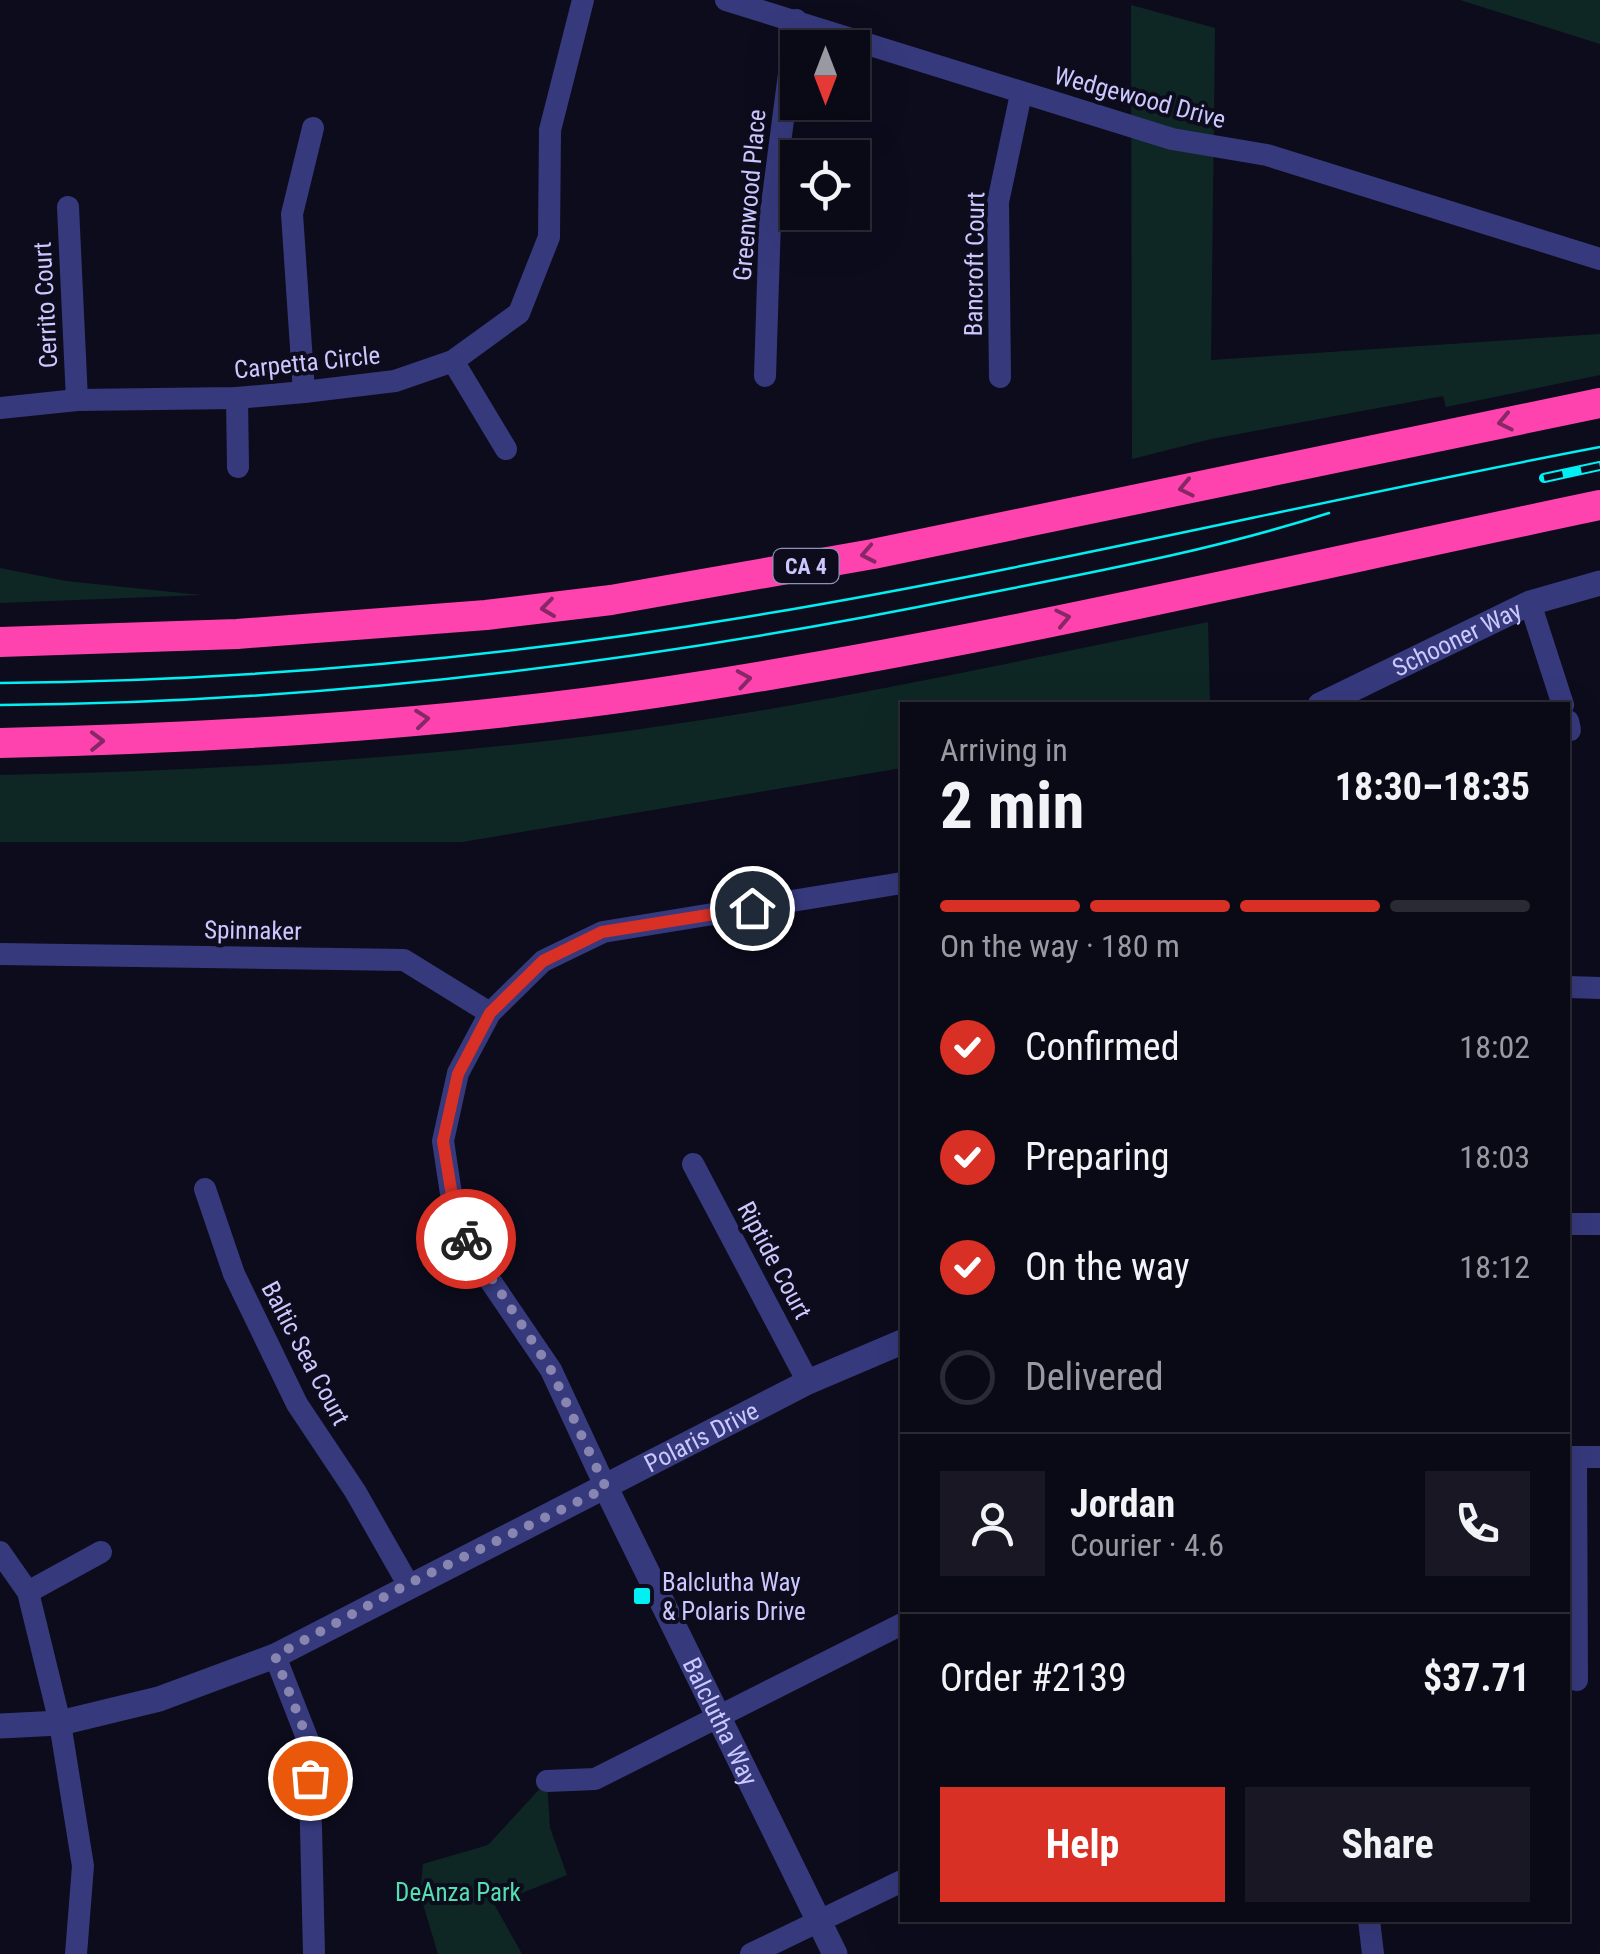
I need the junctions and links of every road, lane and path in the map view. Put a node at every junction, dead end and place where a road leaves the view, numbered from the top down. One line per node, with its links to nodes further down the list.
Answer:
1 (583, 0): 8 (street, Carpetta Circle)
2 (726, 0): 3 (street, Wedgewood Drive)
3 (796, 20): 4 (street, Wedgewood Drive); 9 (street, Greenwood Place)
4 (1021, 94): 7 (street, Wedgewood Drive); 10 (street, Bancroft Court)
5 (313, 128): 11 (street)
6 (68, 206): 13 (street, Cerrito Court)
7 (1600, 258)
8 (453, 361): 11 (street, Carpetta Circle); 16 (street)
9 (765, 376)
10 (1000, 377)
11 (304, 392): 12 (street, Carpetta Circle)
12 (237, 398): 13 (street, Carpetta Circle); 17 (street)
13 (77, 400): 15 (street, Carpetta Circle)
14 (1600, 403): 21 (highway, CA 4, one-way to 21)
15 (0, 408)
16 (506, 449)
17 (238, 467)
18 (1600, 504): 24 (highway, one-way to 18)
19 (1600, 582): 20 (street, Schooner Way)
20 (1530, 603): 22 (street, Schooner Way); 23 (street)
21 (0, 642)
22 (1326, 702)
23 (1561, 702)
24 (0, 743)
25 (900, 883): 29 (street)
26 (0, 954): 29 (street, Spinnaker)
27 (1570, 987): 28 (street)
28 (1600, 988)
29 (490, 1013): 38 (street)
30 (693, 1164): 35 (street, Riptide Court)
31 (205, 1190): 41 (street, Baltic Sea Court)
32 (1570, 1224): 33 (street)
33 (1600, 1224)
34 (900, 1343): 35 (street, Polaris Drive)
35 (808, 1382): 38 (street, Polaris Drive)
36 (1572, 1457): 37 (street); 45 (street)
37 (1600, 1457)
38 (606, 1488): 41 (street, Polaris Drive); 46 (street, Balclutha Way)
39 (0, 1552): 42 (street)
40 (101, 1552): 42 (street)
41 (408, 1584): 44 (street, Polaris Drive)
42 (28, 1592): 47 (street)
43 (900, 1625): 46 (street)
44 (275, 1656): 47 (street, Polaris Drive); 54 (street)
45 (1581, 1680)
46 (716, 1717): 49 (street); 51 (street, Balclutha Way)
47 (60, 1723): 48 (street, Polaris Drive); 53 (street)
48 (0, 1726)
49 (548, 1781)
50 (900, 1882): 51 (street)
51 (818, 1922): 55 (street); 56 (street, Balclutha Way)
52 (1369, 1922): 57 (street)
53 (76, 1954)
54 (314, 1954)
55 (750, 1954)
56 (835, 1954)
57 (1373, 1954)

